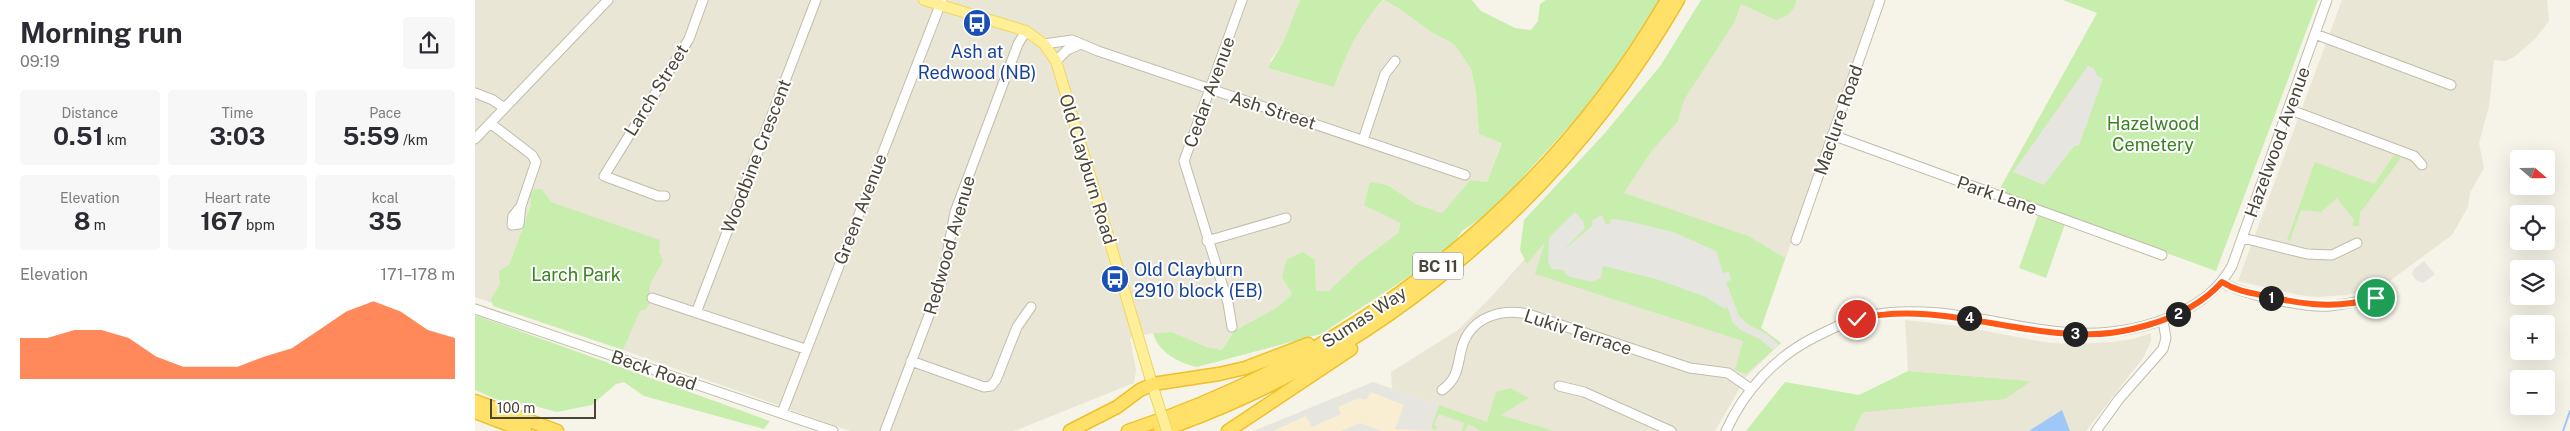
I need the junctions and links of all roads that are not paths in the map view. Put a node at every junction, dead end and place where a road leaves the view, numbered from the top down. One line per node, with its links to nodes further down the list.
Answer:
1 (608, 0): 20 (street)
2 (703, 0): 28 (street, Larch Street)
3 (816, 0): 43 (street, Woodbine Crescent)
4 (924, 0): 10 (main road)
5 (1242, 0): 18 (street, Cedar Avenue)
6 (1667, 0): 37 (highway, Sumas Way / BC 11)
7 (1678, 0): 31 (highway, Sumas Way / BC 11)
8 (1879, 0): 23 (street, Maclure Road)
9 (2327, 0): 12 (street, Hazelwood Avenue)
10 (941, 2): 11 (main road); 46 (street, Green Avenue)
11 (1026, 31): 14 (main road); 47 (street, Redwood Avenue)
12 (2315, 34): 17 (street); 21 (street, Hazelwood Avenue)
13 (1081, 44): 14 (street, Ash Street); 15 (street); 18 (street, Ash Street)
14 (1047, 48): 15 (main road, Old Clayburn Road)
15 (1055, 61): 50 (main road, Old Clayburn Road)
16 (1395, 61): 25 (street)
17 (2451, 84)
18 (1211, 89): 25 (street, Ash Street); 34 (street, Cedar Avenue)
19 (475, 93): 20 (street)
20 (504, 108): 22 (street)
21 (2288, 109): 26 (street); 32 (street, Hazelwood Avenue)
22 (491, 123): 24 (street); 29 (street)
23 (1832, 135): 33 (street, Maclure Road); 36 (street, Park Lane)
24 (475, 139)
25 (1363, 140): 27 (street, Ash Street)
26 (2422, 165)
27 (1465, 175)
28 (665, 196)
29 (521, 218)
30 (1285, 218): 34 (street)
31 (1503, 223): 61 (highway, Sumas Way / BC 11); 63 (highway)
32 (2243, 238): 35 (street); 38 (street, Hazelwood Avenue)
33 (1796, 240)
34 (1207, 241): 45 (street, Cedar Avenue)
35 (2357, 243)
36 (2162, 255)
37 (1431, 272): 50 (highway); 60 (highway, Sumas Way / BC 11)
38 (2222, 282): 39 (street); 44 (street, Hazelwood Avenue)
39 (2387, 296)
40 (652, 298): 43 (street)
41 (1031, 307): 47 (street)
42 (475, 309): 54 (street, Beck Road)
43 (696, 313): 46 (street)
44 (2163, 320): 49 (street, Hazelwood Avenue); 66 (street)
45 (1232, 328)
46 (805, 349): 54 (street, Green Avenue)
47 (911, 361): 58 (street, Redwood Avenue)
48 (1559, 386): 64 (street)
49 (1751, 389): 51 (street, Lukiv Terrace); 65 (street)
50 (1155, 390): 59 (highway); 62 (main road, Old Clayburn Road, bridge)
51 (1443, 390)
52 (475, 401): 56 (highway)
53 (475, 412): 55 (highway)
54 (781, 413): 57 (street, Beck Road)
55 (525, 431)
56 (557, 431)
57 (833, 431)
58 (885, 431)
59 (1070, 431)
60 (1128, 431)
61 (1159, 431)
62 (1167, 431)
63 (1228, 431)
64 (1671, 431)
65 (1726, 431)
66 (2096, 431)

